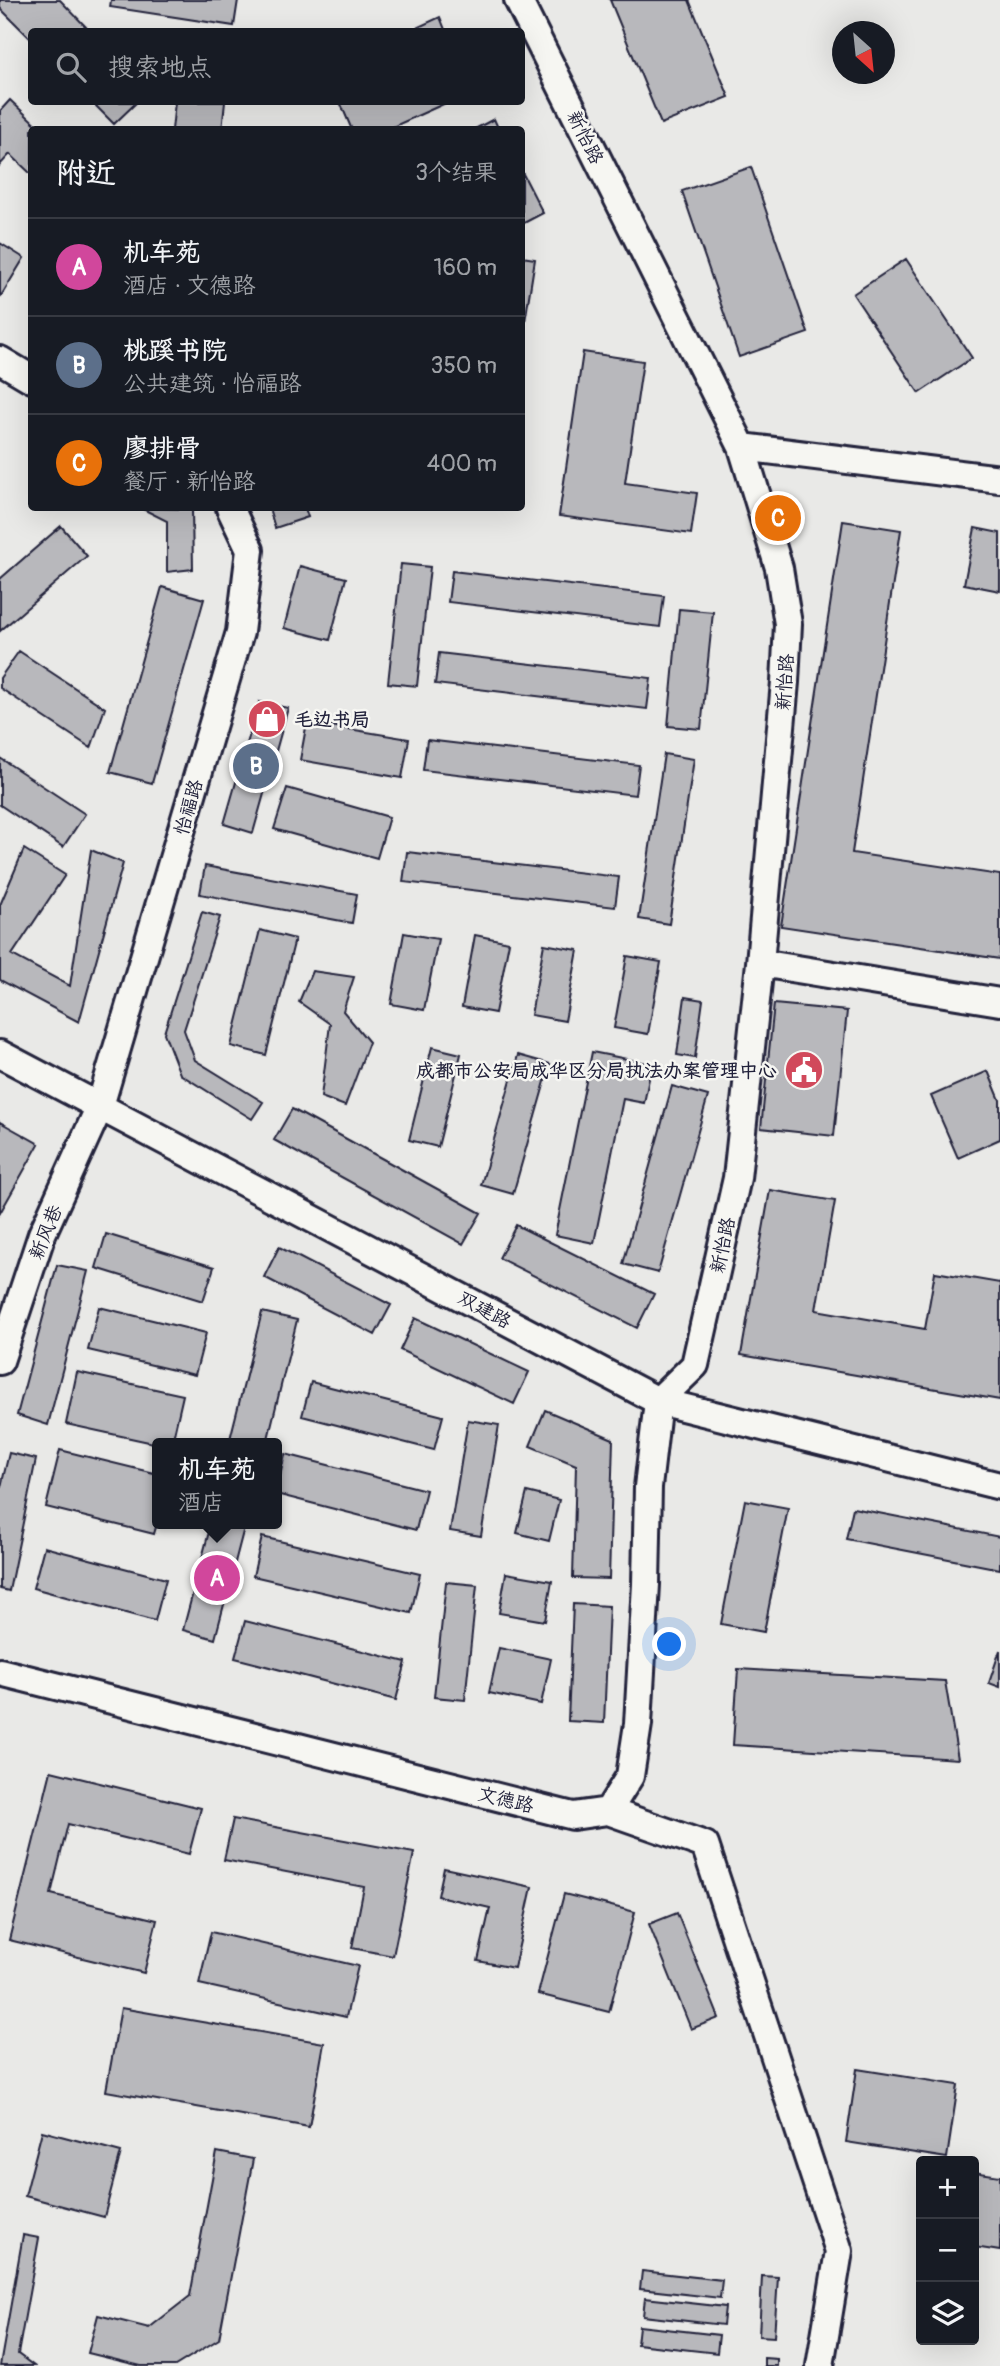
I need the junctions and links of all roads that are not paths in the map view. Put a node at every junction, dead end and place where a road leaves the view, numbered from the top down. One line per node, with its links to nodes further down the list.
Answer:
1 (518, 0): 4 (street, 新怡路)
2 (0, 360): 3 (street)
3 (28, 378)
4 (742, 447): 5 (street); 7 (street, 新怡路)
5 (1000, 479)
6 (231, 511): 10 (street, 怡福路)
7 (760, 963): 8 (street); 12 (street, 新怡路)
8 (1000, 1002)
9 (0, 1054): 10 (street, 双建路)
10 (100, 1106): 11 (street, 新风巷); 12 (street, 双建路)
11 (0, 1361)
12 (658, 1401): 13 (street, 双建路); 15 (street)
13 (1000, 1486)
14 (0, 1672): 15 (street, 文德路)
15 (608, 1811): 16 (street)
16 (820, 2366)

